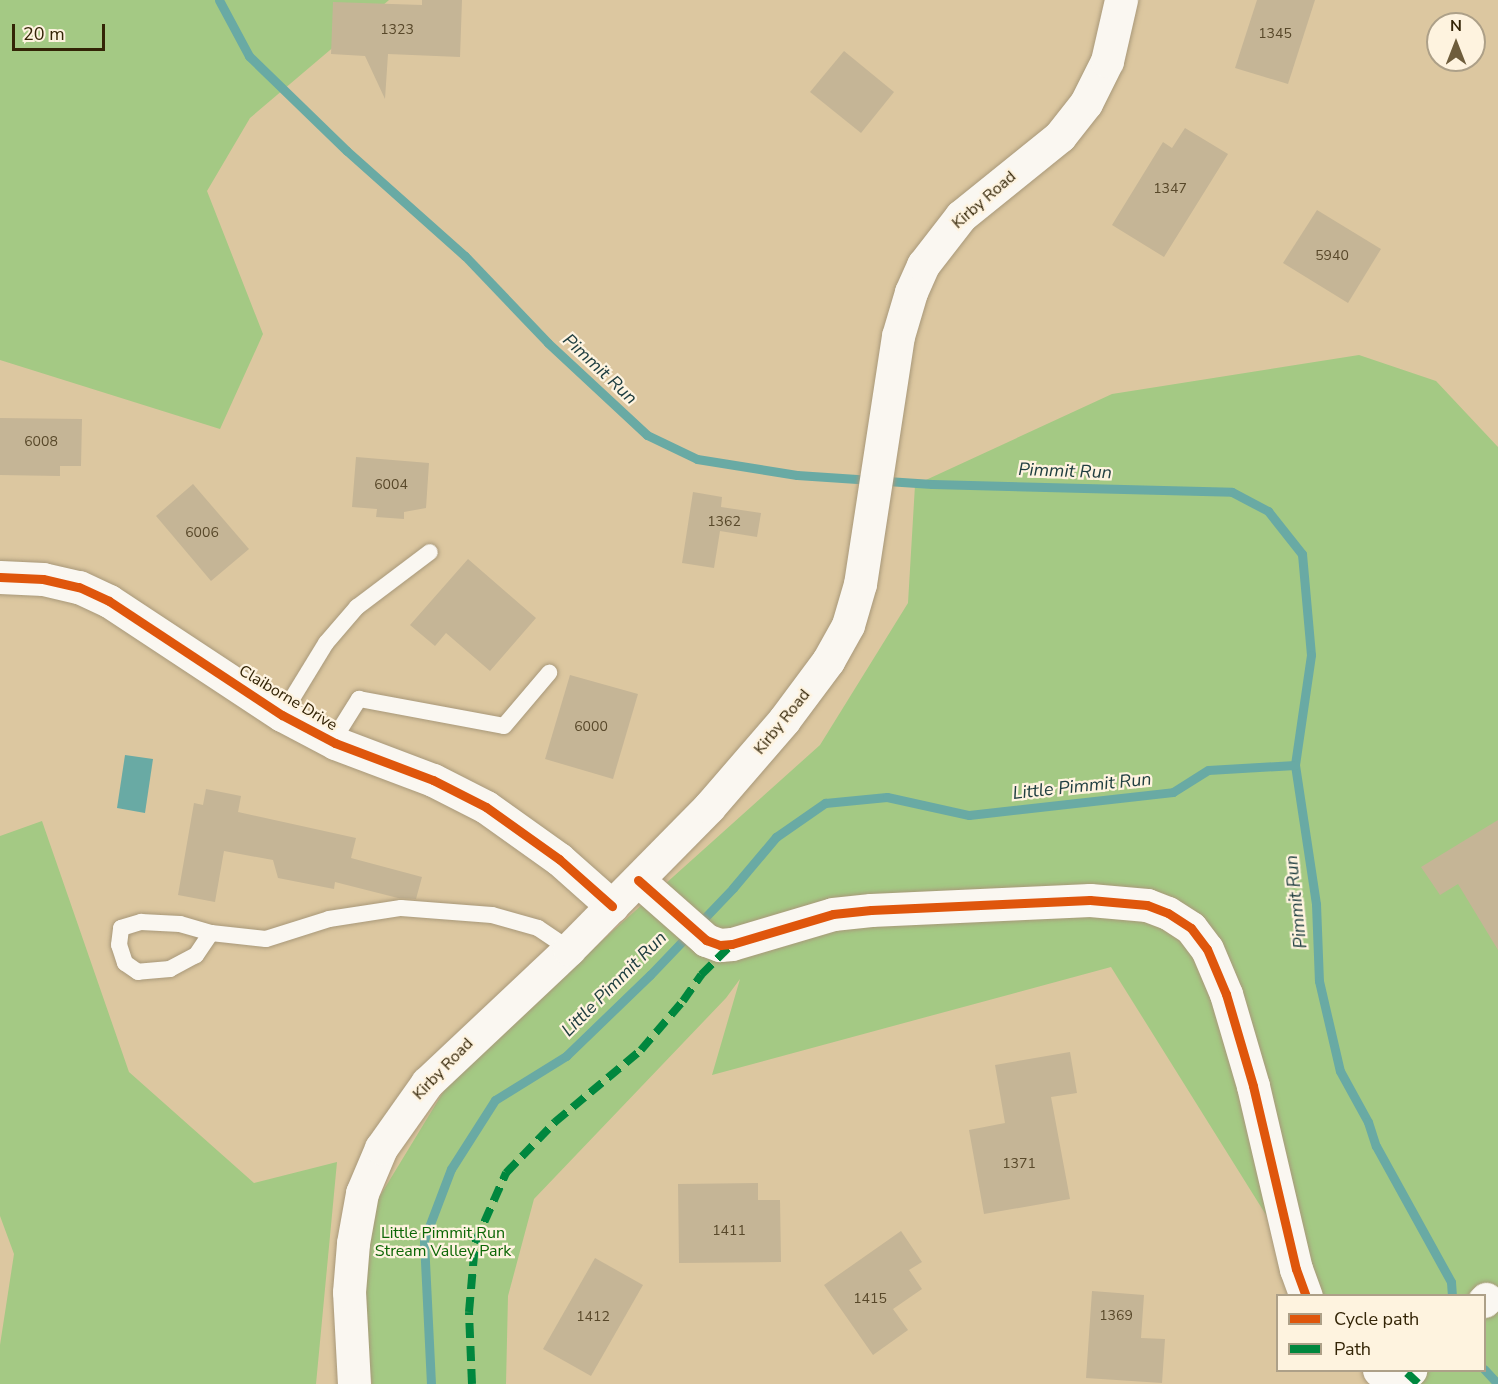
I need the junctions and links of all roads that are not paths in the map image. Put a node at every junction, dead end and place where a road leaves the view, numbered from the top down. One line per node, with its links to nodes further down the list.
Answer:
1 (1121, 0): 7 (main road, Kirby Road)
2 (430, 552): 5 (lane)
3 (0, 577): 5 (main road, Claiborne Drive)
4 (549, 673): 6 (lane)
5 (282, 716): 6 (main road, Claiborne Drive)
6 (332, 742): 8 (main road, Claiborne Drive)
7 (647, 888): 8 (main road, Kirby Road); 11 (main road)
8 (612, 906): 10 (main road, Kirby Road)
9 (212, 933): 9 (lane); 10 (lane)
10 (569, 949): 12 (main road, Kirby Road)
11 (1305, 1294)
12 (354, 1384)

